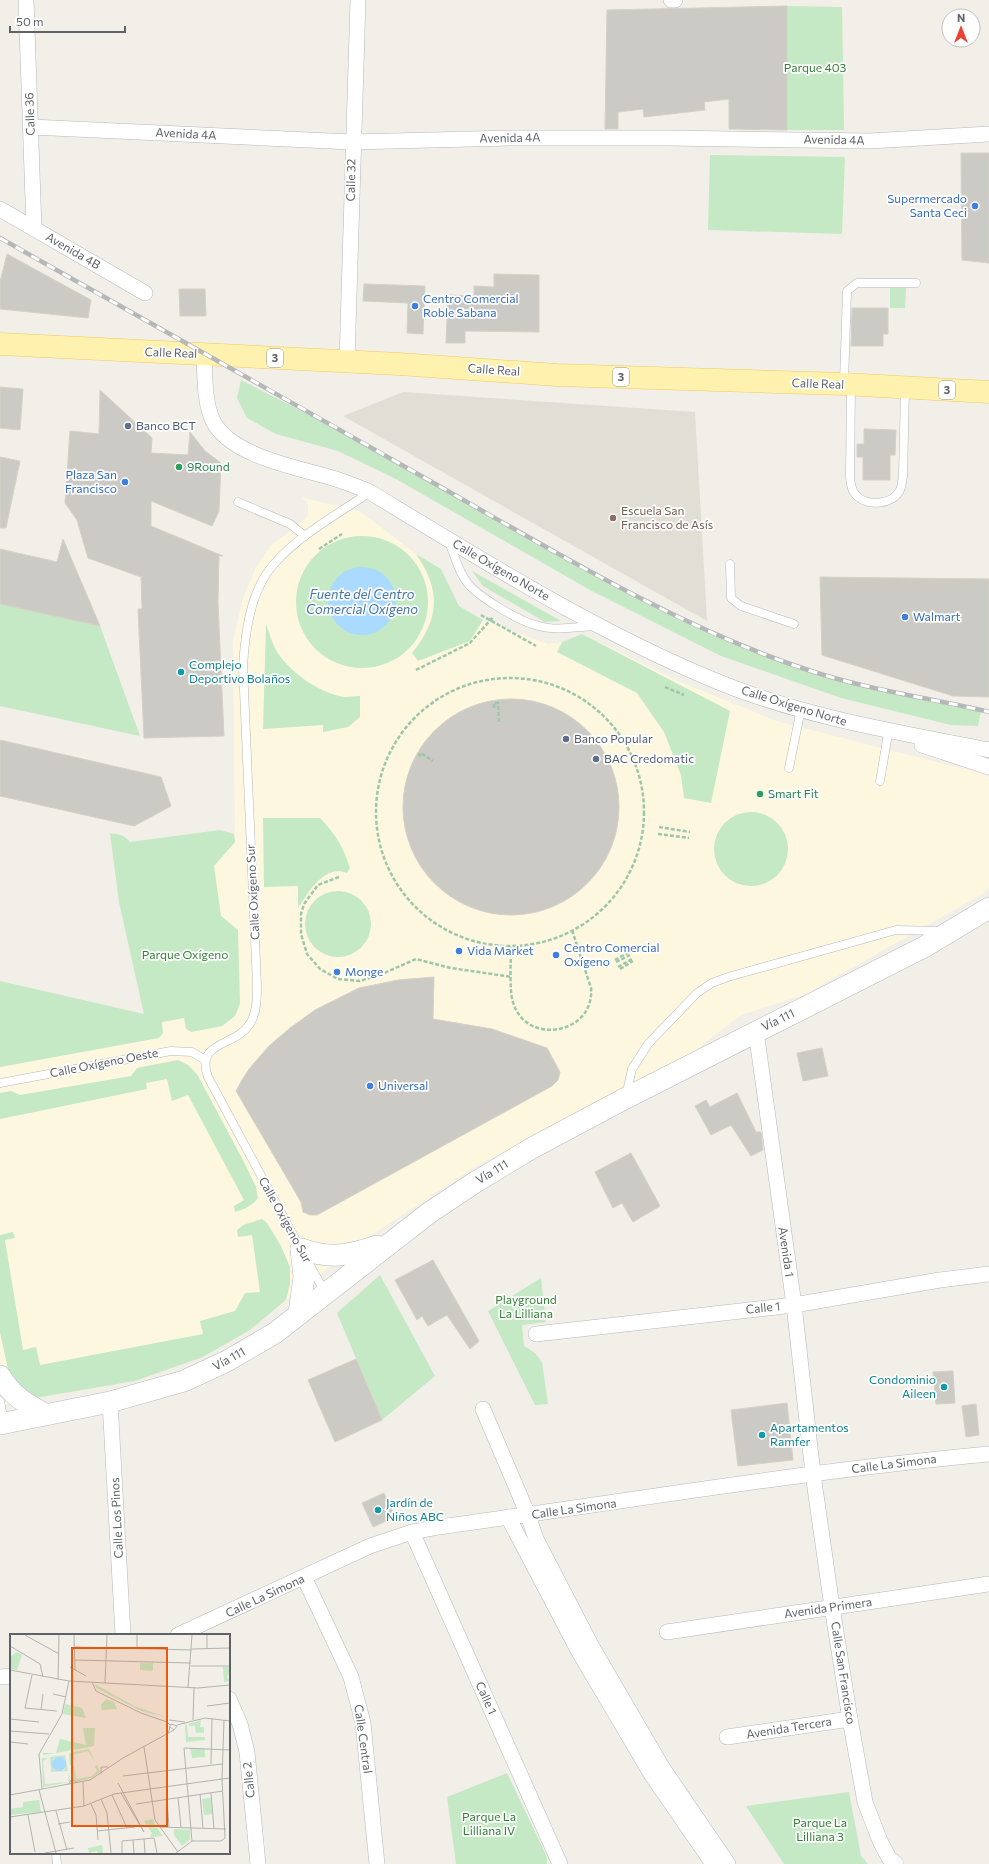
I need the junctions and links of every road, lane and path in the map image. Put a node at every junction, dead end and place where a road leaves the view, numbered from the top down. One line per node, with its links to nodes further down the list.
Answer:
1 (26, 0): 5 (street, Calle 36)
2 (358, 0): 7 (street, Calle 32)
3 (671, 0): 4 (street)
4 (674, 0)
5 (31, 127): 7 (street, Avenida 4A); 9 (street, Calle 36)
6 (989, 134): 7 (street, Avenida 4A)
7 (352, 142): 14 (street, Calle 32)
8 (0, 209): 9 (street, Avenida 4B)
9 (34, 228): 11 (street, Avenida 4B)
10 (916, 283): 15 (lane)
11 (145, 293)
12 (0, 344): 13 (main road, Calle Real / 3)
13 (204, 355): 14 (main road, Calle Real / 3); 18 (street, Calle Oxígeno Norte)
14 (347, 361): 15 (main road, Calle Real / 3)
15 (848, 384): 16 (main road, Calle Real / 3); 16 (lane)
16 (905, 388): 17 (main road, Calle Real / 3)
17 (989, 392)
18 (370, 492): 21 (lane, Calle Oxígeno Sur); 22 (street, Calle Oxígeno Norte)
19 (238, 502): 21 (lane)
20 (342, 534): 23 (path)
21 (305, 536): 60 (lane, Calle Oxígeno Sur)
22 (448, 539): 25 (lane); 29 (street, Calle Oxígeno Norte)
23 (319, 549)
24 (730, 564): 28 (lane)
25 (501, 608): 27 (path); 29 (lane)
26 (481, 615): 27 (path)
27 (491, 620): 30 (path); 31 (path)
28 (794, 624)
29 (597, 625): 35 (street, Calle Oxígeno Norte)
30 (536, 646)
31 (416, 670)
32 (665, 687): 33 (path)
33 (684, 695)
34 (494, 708): 36 (path)
35 (801, 709): 37 (street, Calle Oxígeno Norte); 43 (lane)
36 (499, 722)
37 (862, 725): 38 (street, Calle Oxígeno Norte); 39 (street, Calle Oxígeno Norte)
38 (888, 734): 42 (street, Calle Oxígeno Norte); 44 (lane)
39 (989, 750)
40 (420, 756): 41 (path)
41 (433, 762)
42 (989, 767)
43 (789, 768)
44 (880, 781)
45 (659, 827): 46 (path)
46 (690, 832)
47 (658, 834): 48 (path)
48 (689, 838)
49 (339, 877): 58 (path)
50 (989, 908): 52 (main road, Vía 111)
51 (572, 930): 53 (path); 53 (path); 58 (path)
52 (952, 931): 59 (main road, Vía 111); 62 (lane)
53 (511, 947): 58 (path)
54 (629, 953): 56 (path)
55 (633, 960): 57 (path)
56 (616, 961)
57 (619, 968)
58 (512, 977)
59 (756, 1031): 62 (main road, Vía 111); 67 (street, Avenida 1)
60 (205, 1060): 61 (lane, Calle Oxígeno Oeste); 64 (lane, Calle Oxígeno Sur)
61 (0, 1083)
62 (626, 1098): 63 (main road, Vía 111)
63 (390, 1242): 64 (main road); 66 (main road, Vía 111)
64 (301, 1249): 66 (lane, Calle Oxígeno Sur); 68 (main road)
65 (989, 1274): 67 (street, Calle 1)
66 (325, 1292): 68 (main road, Vía 111)
67 (794, 1305): 69 (street, Calle 1); 77 (street, Avenida 1)
68 (299, 1313): 72 (main road, Vía 111)
69 (536, 1334)
70 (0, 1376): 74 (main road)
71 (0, 1401): 75 (lane)
72 (110, 1402): 74 (main road, Vía 111); 86 (street, Calle Los Pinos)
73 (483, 1409): 78 (street)
74 (45, 1414): 75 (main road, Vía 111)
75 (2, 1424)
76 (989, 1454): 77 (street, Calle La Simona)
77 (814, 1474): 78 (street, Calle La Simona); 83 (street, Calle San Francisco)
78 (528, 1515): 79 (street, Calle La Simona); 99 (street)
79 (508, 1517): 80 (street, Calle La Simona); 98 (street)
80 (412, 1532): 81 (street, Calle La Simona); 97 (street, Calle 1)
81 (304, 1578): 84 (street, Calle La Simona); 96 (street, Calle Central)
82 (989, 1584): 83 (street, Avenida Primera)
83 (832, 1607): 85 (street, Avenida Primera); 91 (street, Calle San Francisco)
84 (198, 1631): 87 (street, Calle La Simona)
85 (668, 1632)
86 (123, 1634)
87 (183, 1634)
88 (10, 1676): 89 (street)
89 (0, 1677)
90 (230, 1701): 95 (street, Calle 2)
91 (850, 1719): 92 (street, Avenida Tercera); 100 (street, Calle San Francisco)
92 (727, 1738)
93 (56, 1854): 94 (lane)
94 (57, 1864)
95 (258, 1864)
96 (377, 1864)
97 (560, 1864)
98 (713, 1864)
99 (728, 1864)
100 (896, 1864)

